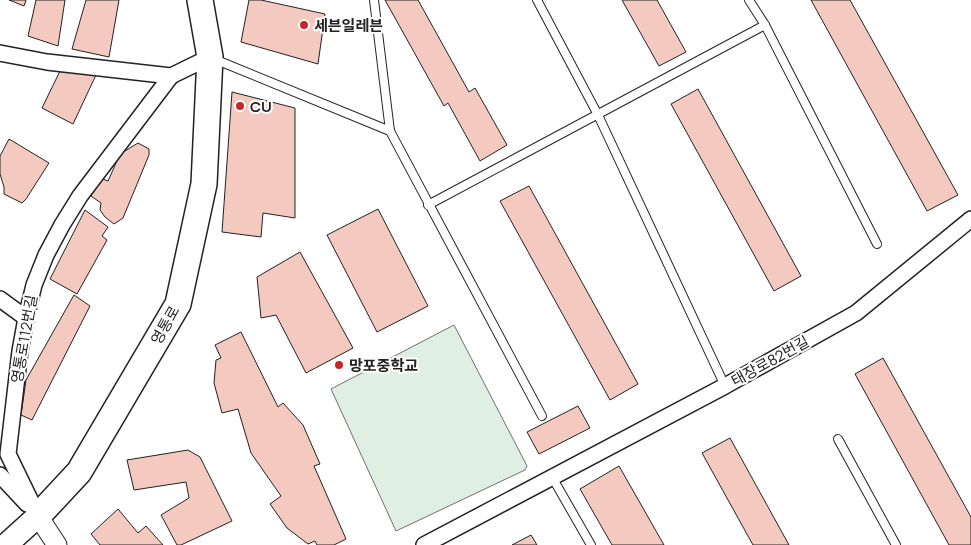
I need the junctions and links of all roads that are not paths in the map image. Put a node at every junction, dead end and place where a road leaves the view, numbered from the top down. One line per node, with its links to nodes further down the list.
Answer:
1 (200, 0): 7 (main road, 영통로)
2 (374, 0): 10 (lane)
3 (537, 0): 9 (lane)
4 (749, 0): 5 (lane)
5 (765, 25): 9 (lane); 13 (lane)
6 (0, 53): 8 (street)
7 (210, 57): 8 (street); 10 (lane); 21 (main road, 영통로)
8 (171, 76): 15 (street, 영통로112번길)
9 (598, 115): 11 (lane); 16 (lane)
10 (390, 131): 11 (lane)
11 (428, 205): 17 (lane)
12 (971, 219): 16 (street, 태장로82번길)
13 (877, 244)
14 (0, 299): 15 (street)
15 (26, 318): 21 (street, 영통로112번길)
16 (725, 386): 20 (street, 태장로82번길)
17 (542, 416)
18 (838, 439): 26 (lane)
19 (0, 475): 21 (street)
20 (552, 477): 24 (street, 태장로82번길); 25 (lane)
21 (38, 516): 22 (main road, 영통로); 23 (street)
22 (6, 545)
23 (57, 545)
24 (424, 545)
25 (591, 545)
26 (896, 545)

